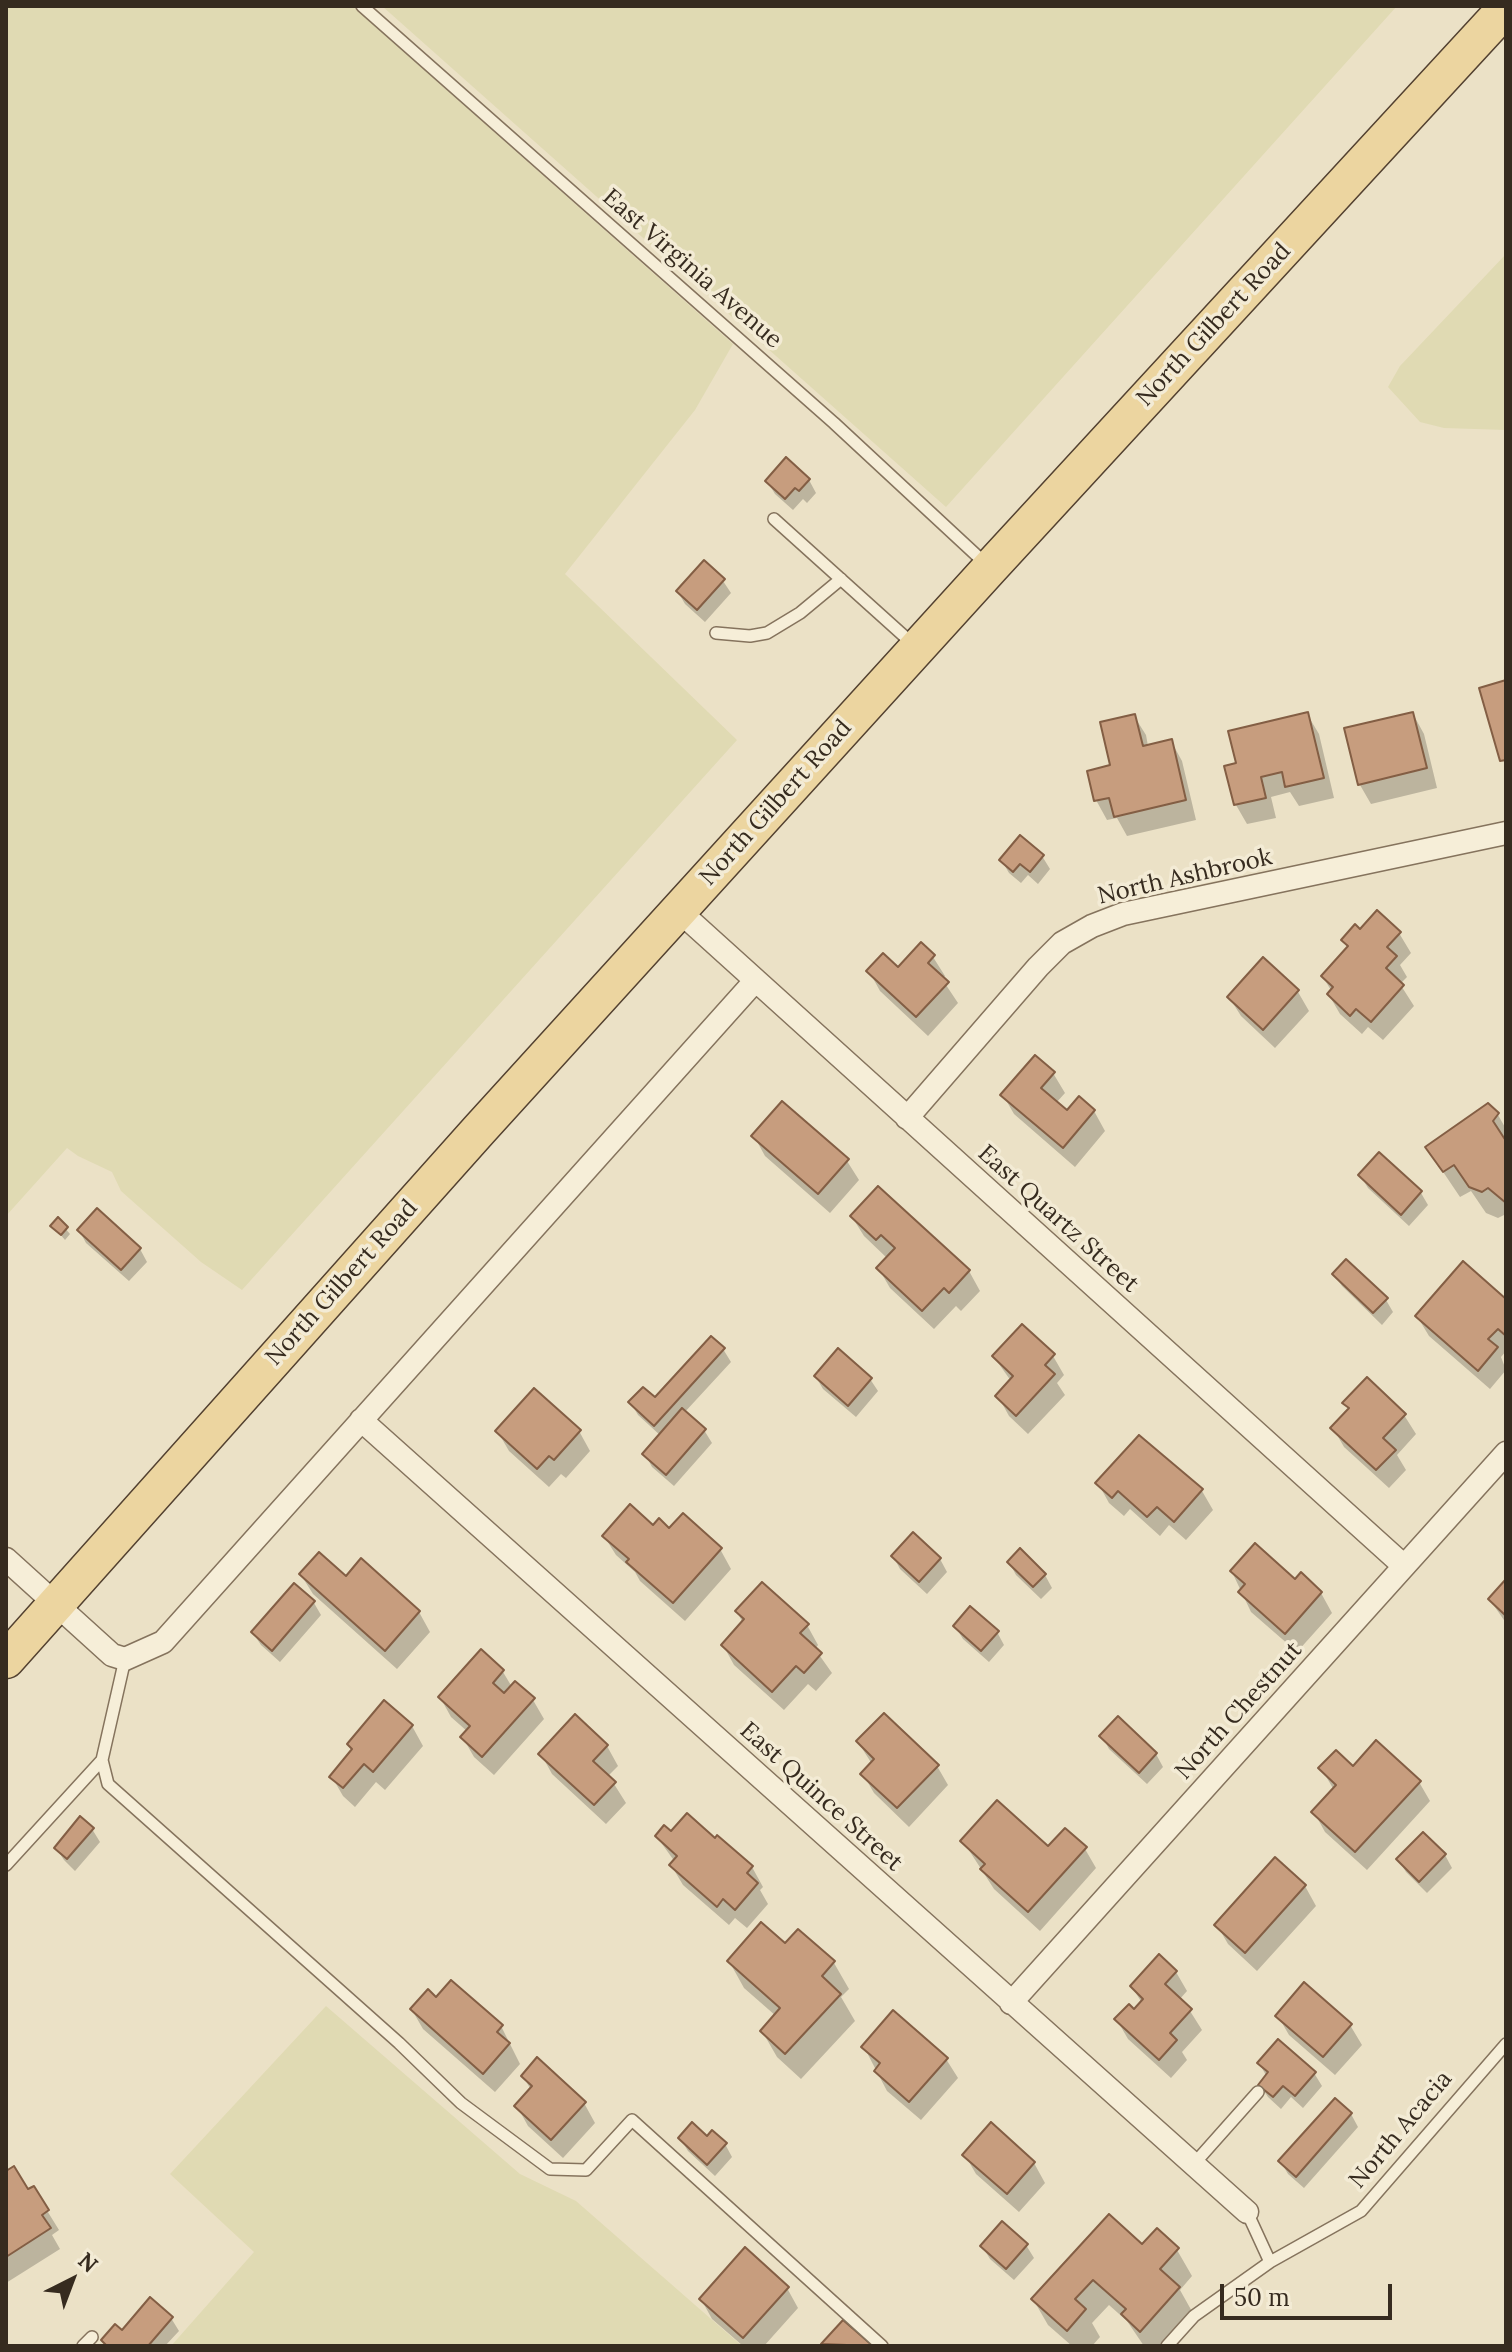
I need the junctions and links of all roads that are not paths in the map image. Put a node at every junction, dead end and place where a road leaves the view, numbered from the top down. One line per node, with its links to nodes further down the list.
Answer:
1 (362, 6): 4 (lane, East Virginia Avenue)
2 (1506, 8): 4 (main road, North Gilbert Road)
3 (774, 519): 5 (lane)
4 (990, 568): 7 (main road, North Gilbert Road)
5 (841, 579): 6 (lane); 7 (lane)
6 (716, 633)
7 (917, 648): 9 (main road, North Gilbert Road)
8 (1506, 833): 11 (street, North Ashbrook)
9 (678, 910): 10 (street, East Quartz Street); 16 (main road, North Gilbert Road)
10 (755, 981): 11 (street, East Quartz Street); 12 (street)
11 (907, 1118): 15 (street, East Quartz Street)
12 (361, 1420): 17 (street); 21 (street, East Quince Street)
13 (1506, 1453): 15 (street, North Chestnut)
14 (6, 1559): 16 (street)
15 (1404, 1566): 21 (street, North Chestnut)
16 (56, 1605): 17 (street); 18 (main road, North Gilbert Road)
17 (125, 1659): 19 (lane)
18 (6, 1660)
19 (102, 1760): 20 (lane); 29 (lane)
20 (6, 1865)
21 (1011, 2003): 24 (street, East Quince Street)
22 (1506, 2044): 26 (lane, North Acacia)
23 (1258, 2092): 24 (lane)
24 (1193, 2165): 25 (street, East Quince Street)
25 (1247, 2212): 26 (lane)
26 (1270, 2262): 30 (lane, North Acacia)
27 (92, 2337): 28 (lane)
28 (83, 2346)
29 (882, 2346)
30 (1167, 2346)

